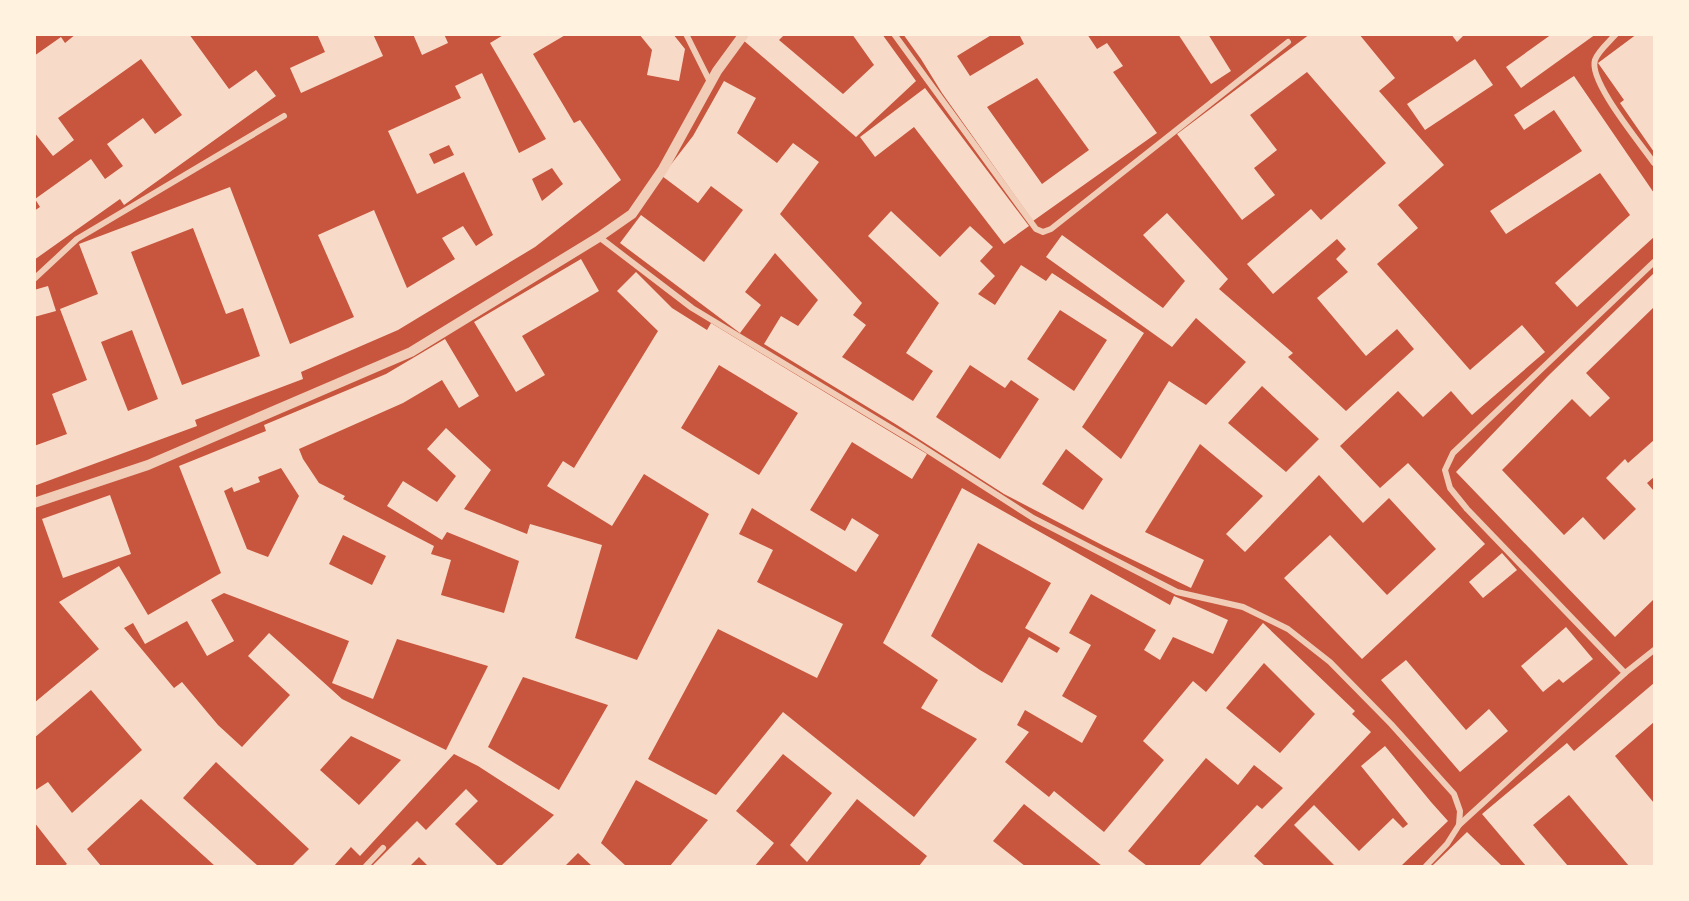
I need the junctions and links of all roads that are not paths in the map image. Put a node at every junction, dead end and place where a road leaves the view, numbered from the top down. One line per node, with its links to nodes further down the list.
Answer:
1 (686, 34): 6 (street)
2 (744, 34): 6 (street)
3 (894, 34): 5 (street)
4 (1616, 34): 8 (street)
5 (1288, 42)
6 (710, 82): 9 (street)
7 (284, 116): 11 (street)
8 (1654, 163)
9 (599, 237): 12 (street); 15 (street)
10 (1654, 262): 14 (street)
11 (34, 279)
12 (34, 504)
13 (1654, 650): 14 (street)
14 (1626, 673): 15 (street)
15 (1459, 825): 18 (street)
16 (383, 848): 17 (street)
17 (366, 867)
18 (1426, 867)

